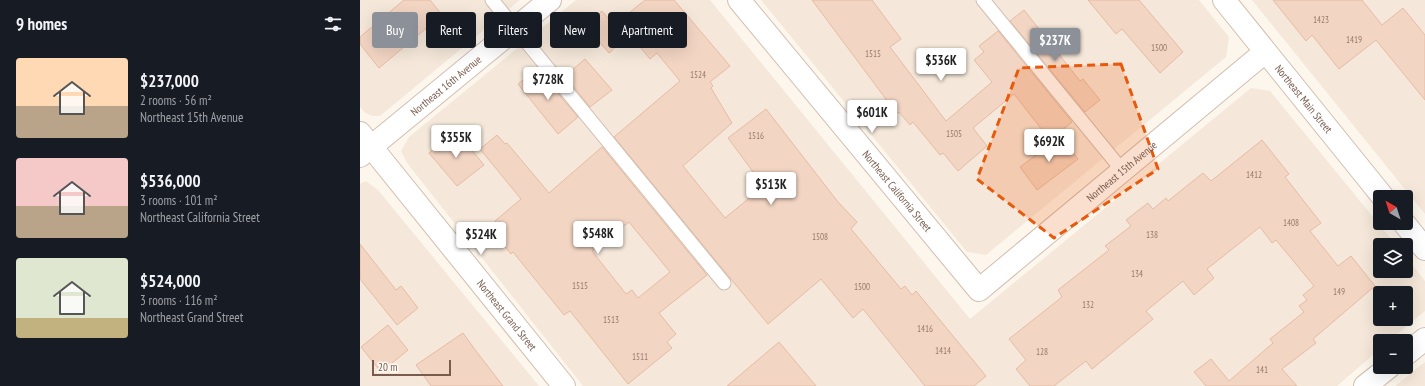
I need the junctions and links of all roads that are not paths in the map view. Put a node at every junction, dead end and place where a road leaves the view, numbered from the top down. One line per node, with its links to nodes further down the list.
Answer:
1 (492, 0): 6 (lane)
2 (550, 0): 7 (street, Northeast 16th Avenue)
3 (739, 0): 17 (street, Northeast California Street)
4 (983, 0): 12 (lane)
5 (1224, 0): 10 (street, Northeast Main Street)
6 (502, 12)
7 (535, 12)
8 (489, 48): 11 (street, Northeast 16th Avenue)
9 (531, 48): 16 (lane)
10 (1265, 52): 12 (street, Northeast 15th Avenue); 13 (street, Northeast Main Street)
11 (364, 145): 21 (street, Northeast Grand Street)
12 (1122, 170): 17 (street, Northeast 15th Avenue)
13 (1377, 190)
14 (1410, 230): 15 (street)
15 (1425, 248)
16 (724, 283)
17 (979, 290)
18 (1425, 339): 19 (street)
19 (1413, 348)
20 (1381, 374): 22 (street)
21 (564, 386)
22 (1366, 386)

